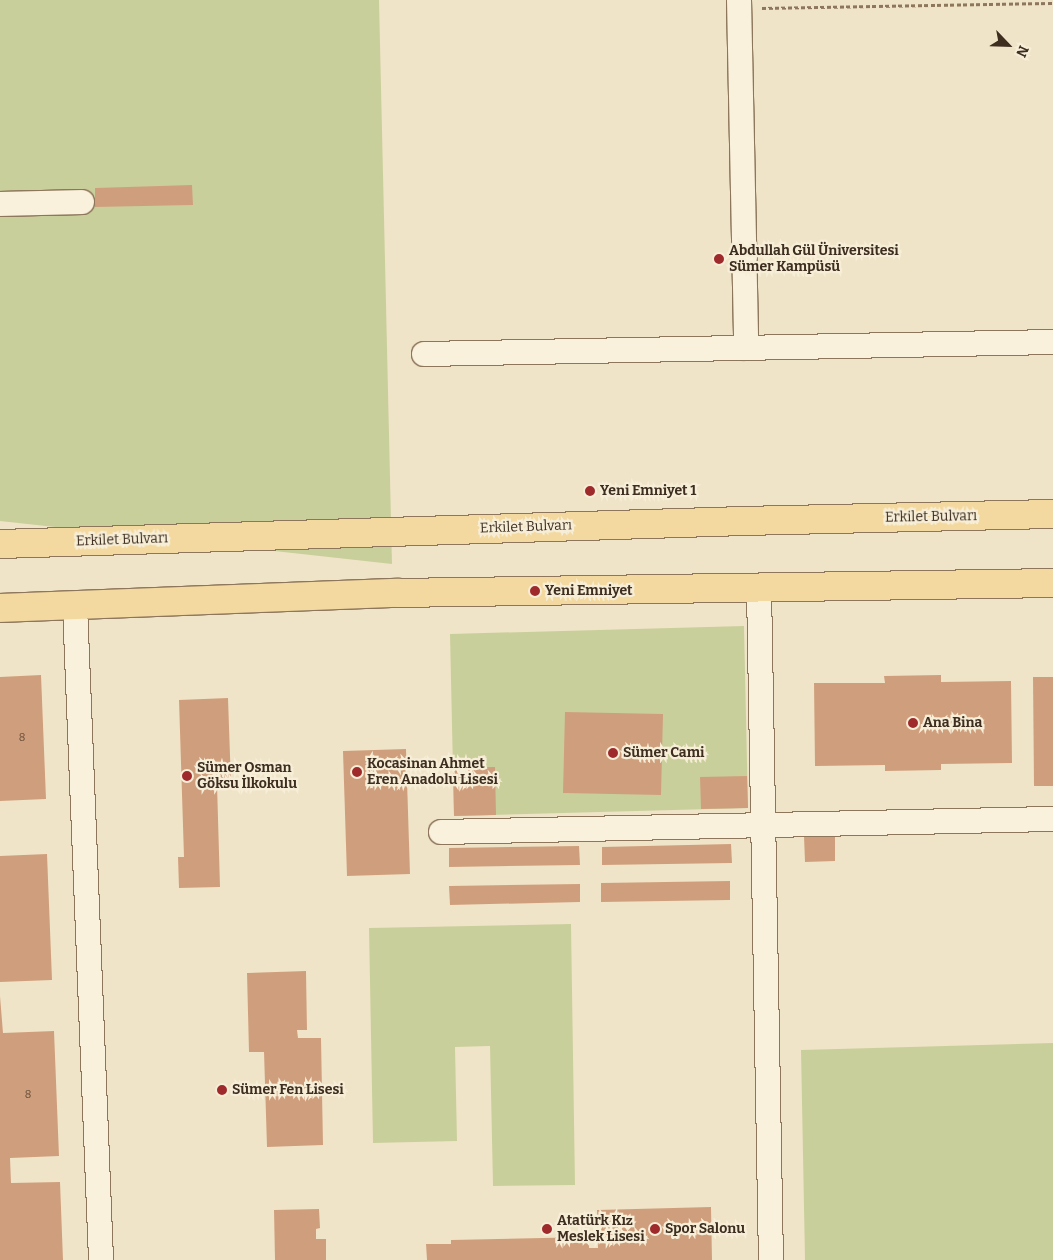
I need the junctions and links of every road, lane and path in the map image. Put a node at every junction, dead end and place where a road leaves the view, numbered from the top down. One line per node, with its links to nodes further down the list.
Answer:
1 (1053, 3): 2 (path)
2 (739, 4): 6 (street)
3 (82, 202): 4 (street)
4 (0, 204)
5 (1053, 342): 6 (street)
6 (746, 348): 7 (street)
7 (424, 354)
8 (1053, 514): 9 (main road, Erkilet Bulvarı)
9 (0, 544)
10 (1053, 583): 11 (main road)
11 (759, 588): 12 (main road); 15 (street)
12 (75, 606): 13 (main road); 17 (street)
13 (0, 608)
14 (1053, 820): 15 (street)
15 (764, 825): 16 (street); 18 (street)
16 (441, 832)
17 (101, 1260)
18 (771, 1260)

